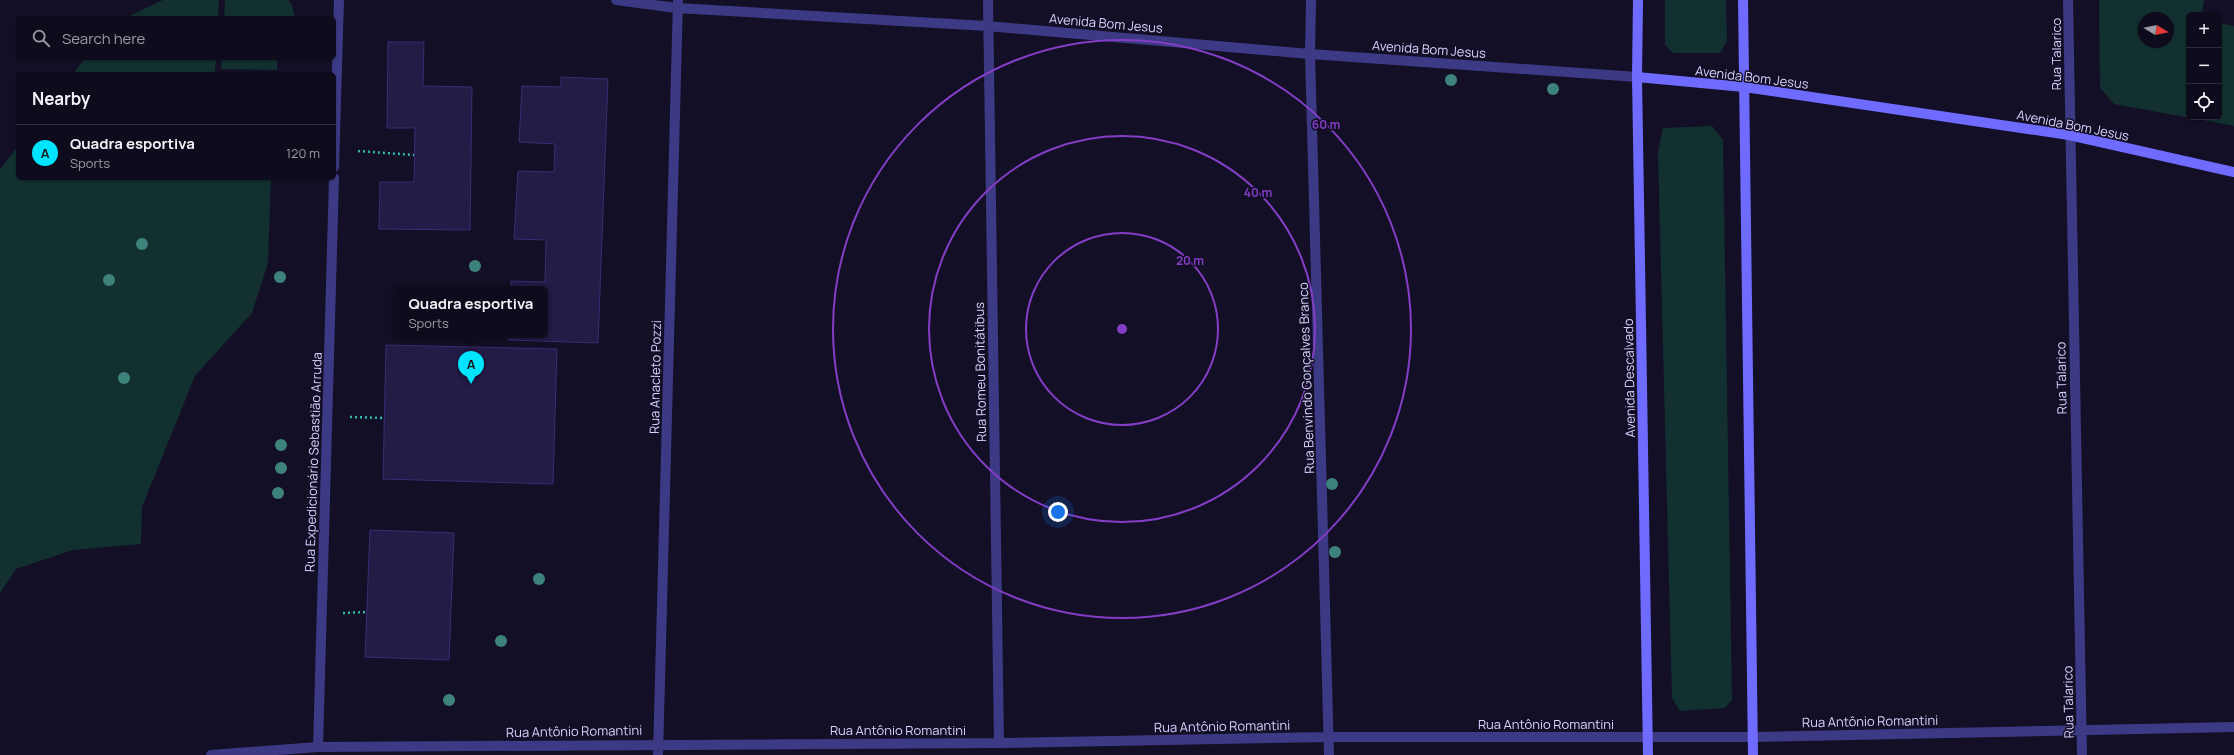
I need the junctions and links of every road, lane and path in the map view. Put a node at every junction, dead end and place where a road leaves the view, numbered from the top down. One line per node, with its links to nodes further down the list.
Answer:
1 (339, 0): 13 (street)
2 (616, 0): 8 (street, Avenida Bom Jesus)
3 (988, 0): 9 (street, Rua Romeu Bonitátibus)
4 (1311, 0): 10 (street, Rua Benvindo Gonçalves Branco)
5 (1638, 0): 11 (street, Avenida Descalvado)
6 (1743, 0): 12 (street)
7 (2068, 0): 14 (street, Rua Talarico)
8 (678, 4): 9 (street, Avenida Bom Jesus); 29 (street, Rua Anacleto Pozzi)
9 (987, 26): 10 (street, Avenida Bom Jesus); 28 (street, Rua Romeu Bonitátibus)
10 (1310, 54): 11 (street, Avenida Bom Jesus); 25 (street, Rua Benvindo Gonçalves Branco)
11 (1637, 77): 12 (street, Avenida Bom Jesus); 26 (street, Avenida Descalvado)
12 (1744, 87): 14 (street, Avenida Bom Jesus); 27 (street)
13 (336, 100)
14 (2069, 135): 17 (street, Avenida Bom Jesus); 24 (street, Rua Talarico)
15 (358, 151): 16 (path)
16 (414, 155)
17 (2234, 172)
18 (334, 180): 30 (street, Rua Expedicionário Sebastião Arruda)
19 (348, 417): 20 (path)
20 (385, 418)
21 (367, 612): 22 (path)
22 (341, 613)
23 (2234, 727): 24 (street, Rua Antônio Romantini)
24 (2081, 730): 27 (street, Rua Antônio Romantini); 36 (street, Rua Talarico)
25 (1329, 737): 26 (street, Rua Antônio Romantini); 28 (street, Rua Antônio Romantini); 33 (street, Rua Benvindo Gonçalves Branco)
26 (1648, 737): 27 (street, Rua Antônio Romantini); 34 (street, Avenida Descalvado)
27 (1753, 737): 35 (street)
28 (999, 743): 29 (street, Rua Antônio Romantini)
29 (658, 744): 30 (street, Rua Antônio Romantini); 32 (street, Rua Anacleto Pozzi)
30 (318, 747): 31 (street, Rua Antônio Romantini)
31 (211, 755)
32 (658, 755)
33 (1329, 755)
34 (1648, 755)
35 (1753, 755)
36 (2082, 755)

